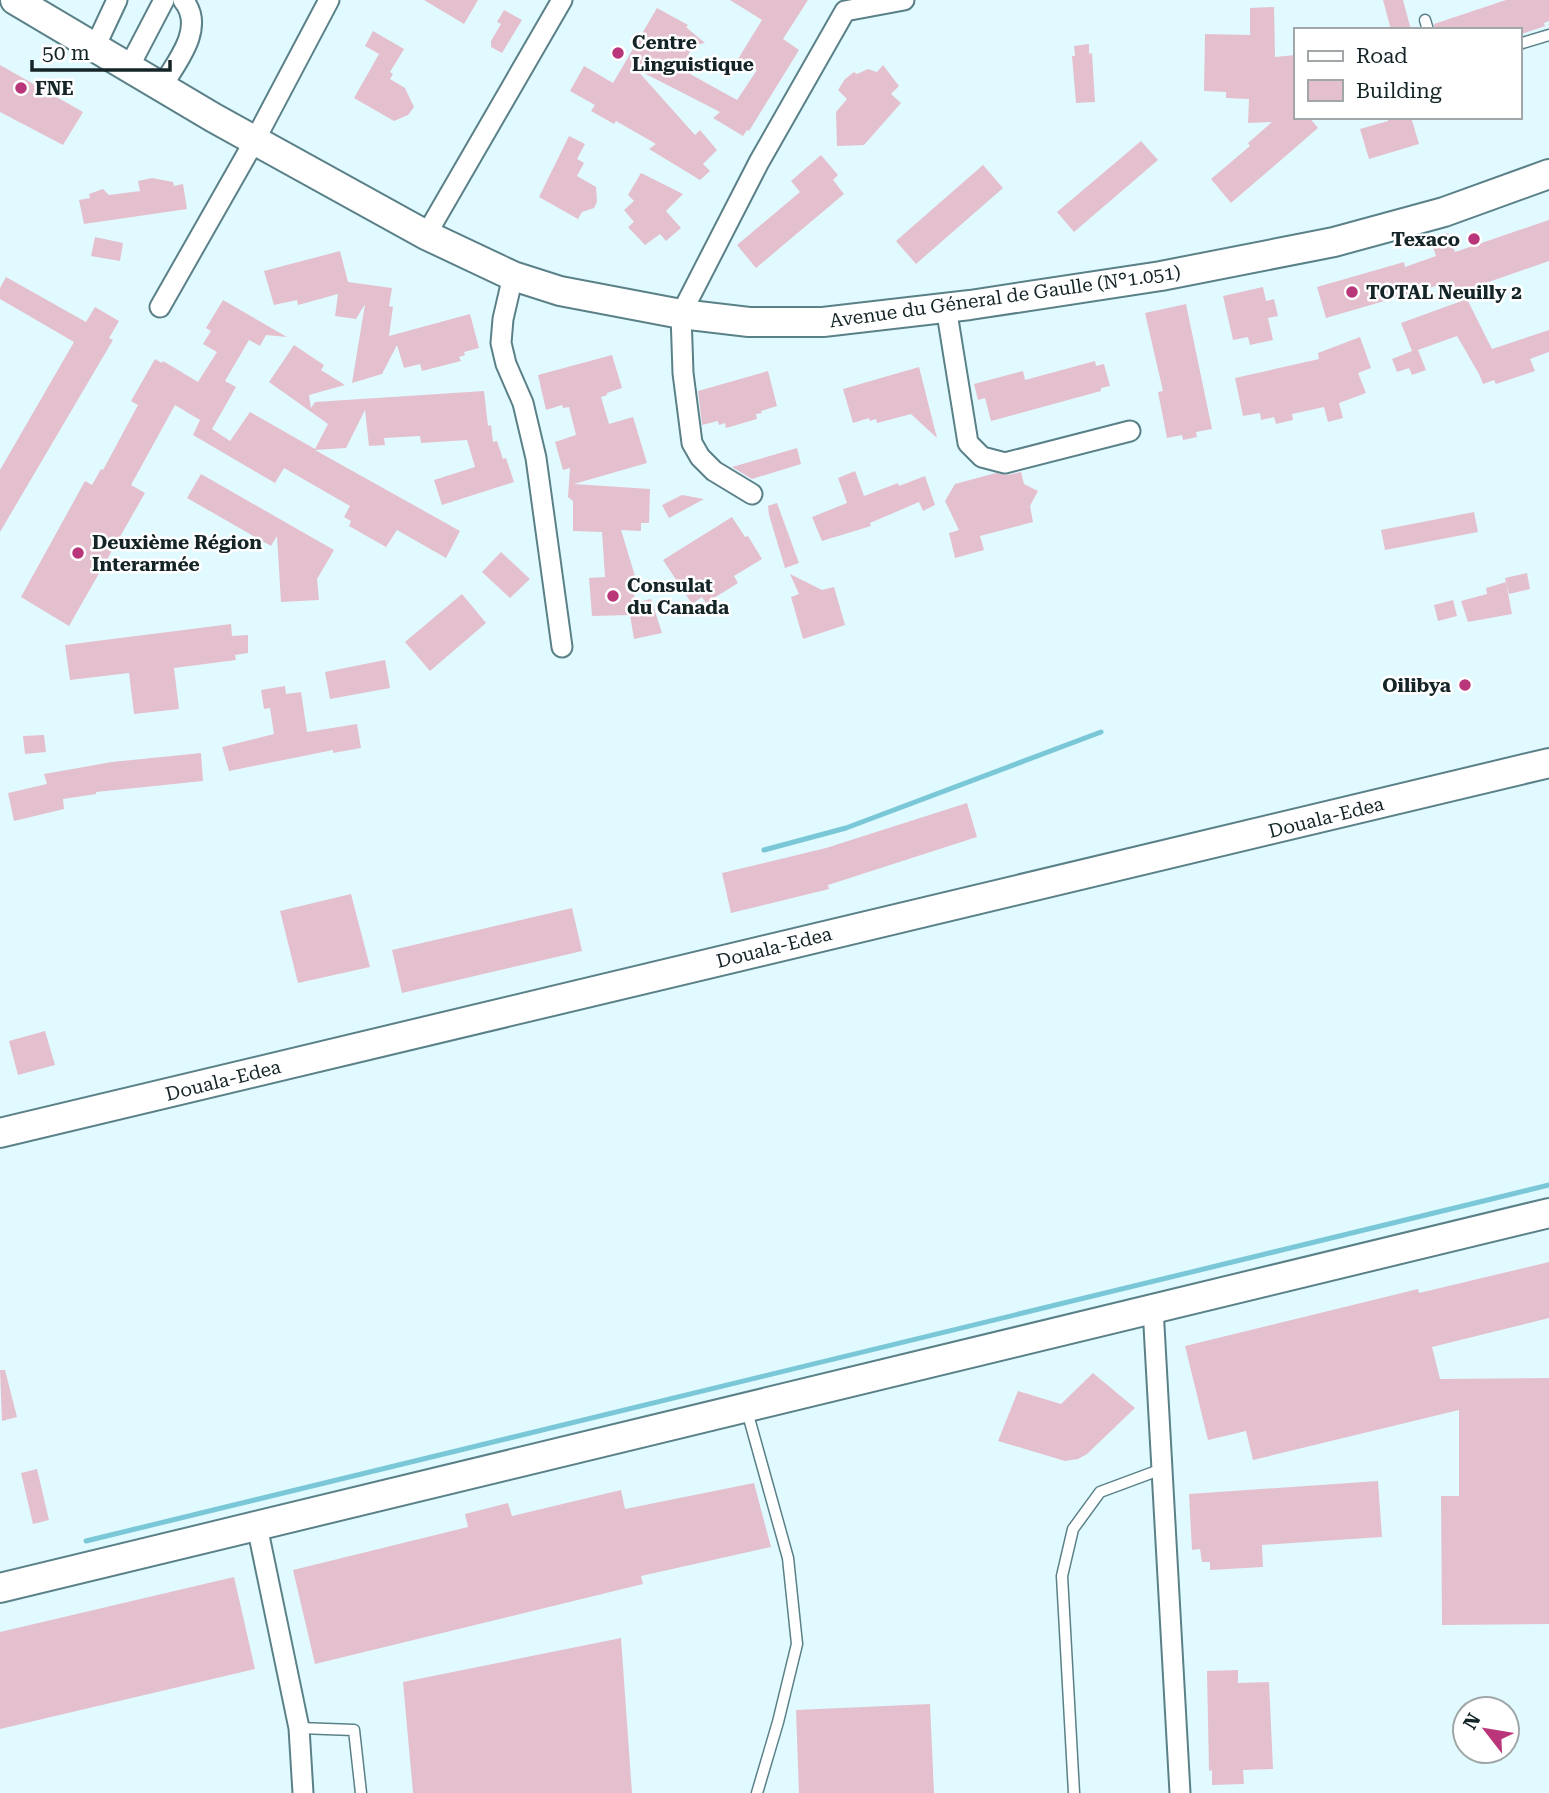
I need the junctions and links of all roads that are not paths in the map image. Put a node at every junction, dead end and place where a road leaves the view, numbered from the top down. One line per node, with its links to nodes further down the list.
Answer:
1 (15, 0): 10 (main road, Avenue du Géneral de Gaulle (N°1.051))
2 (117, 0): 10 (street)
3 (163, 0): 11 (street)
4 (183, 0): 12 (street)
5 (329, 0): 13 (street)
6 (562, 0): 15 (street)
7 (904, 0): 19 (street)
8 (1549, 35): 9 (lane)
9 (1521, 43)
10 (95, 47): 11 (main road, Avenue du Géneral de Gaulle (N°1.051))
11 (129, 67): 12 (main road, Avenue du Géneral de Gaulle (N°1.051))
12 (162, 86): 13 (main road, Avenue du Géneral de Gaulle (N°1.051))
13 (255, 140): 15 (main road, Avenue du Géneral de Gaulle (N°1.051)); 17 (street)
14 (1549, 174): 18 (main road, Avenue du Géneral de Gaulle (N°1.051))
15 (426, 235): 16 (main road, Avenue du Géneral de Gaulle (N°1.051))
16 (513, 276): 19 (main road, Avenue du Géneral de Gaulle (N°1.051)); 22 (street)
17 (160, 307)
18 (946, 307): 19 (main road, Avenue du Géneral de Gaulle (N°1.051)); 20 (street)
19 (681, 314): 21 (street)
20 (1130, 431)
21 (752, 494)
22 (562, 647)
23 (1549, 763): 24 (main road, Douala-Edea)
24 (0, 1133)
25 (1549, 1213): 26 (main road)
26 (1153, 1308): 27 (main road); 28 (street)
27 (746, 1407): 29 (main road); 34 (lane)
28 (1162, 1469): 35 (lane); 36 (street)
29 (257, 1526): 30 (main road); 31 (street)
30 (0, 1588)
31 (299, 1728): 32 (street); 33 (lane)
32 (303, 1793)
33 (361, 1793)
34 (757, 1793)
35 (1073, 1793)
36 (1180, 1793)

